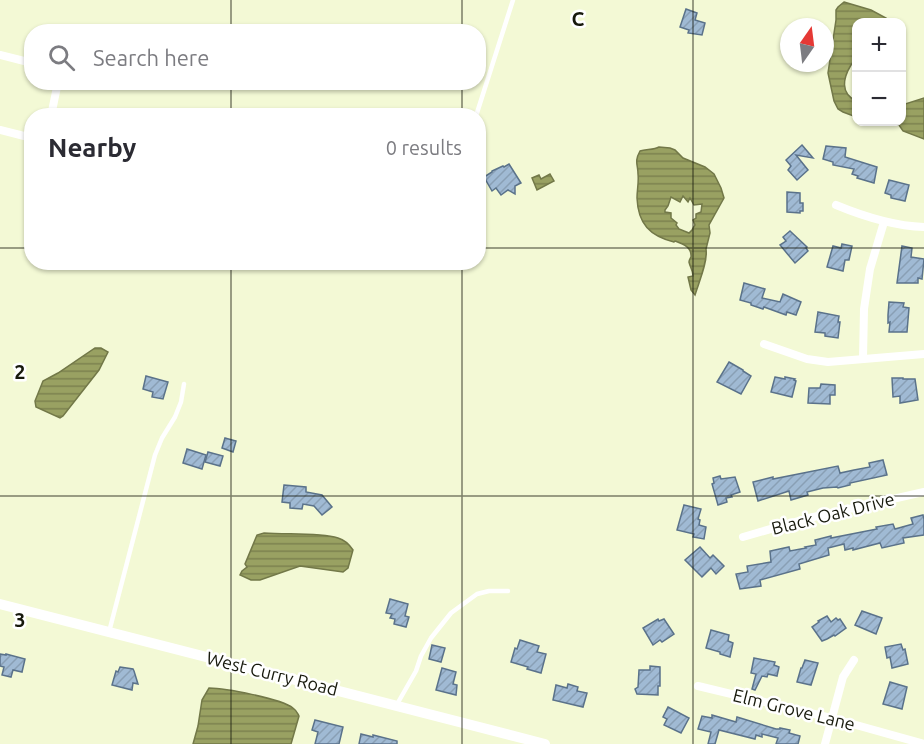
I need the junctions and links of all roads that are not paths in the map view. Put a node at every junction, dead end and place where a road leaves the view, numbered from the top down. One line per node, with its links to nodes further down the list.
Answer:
1 (513, 0): 4 (lane)
2 (0, 55): 3 (street)
3 (24, 61)
4 (486, 85)
5 (56, 90): 7 (street)
6 (484, 90): 8 (lane)
7 (53, 108)
8 (479, 108)
9 (0, 130): 10 (street)
10 (24, 136)
11 (836, 205): 12 (street)
12 (884, 222): 13 (street); 16 (street)
13 (924, 227)
14 (764, 344): 16 (street)
15 (924, 354): 16 (street)
16 (863, 358)
17 (184, 384): 22 (lane)
18 (924, 492): 19 (street, Black Oak Drive)
19 (742, 537)
20 (508, 591): 25 (lane)
21 (0, 604): 22 (street, West Curry Road)
22 (109, 632): 25 (street, West Curry Road)
23 (854, 660): 26 (street)
24 (698, 686): 26 (street, Elm Grove Lane)
25 (396, 706): 27 (street, West Curry Road)
26 (831, 718): 28 (street); 29 (street, Elm Grove Lane)
27 (545, 744)
28 (825, 744)
29 (924, 744)

